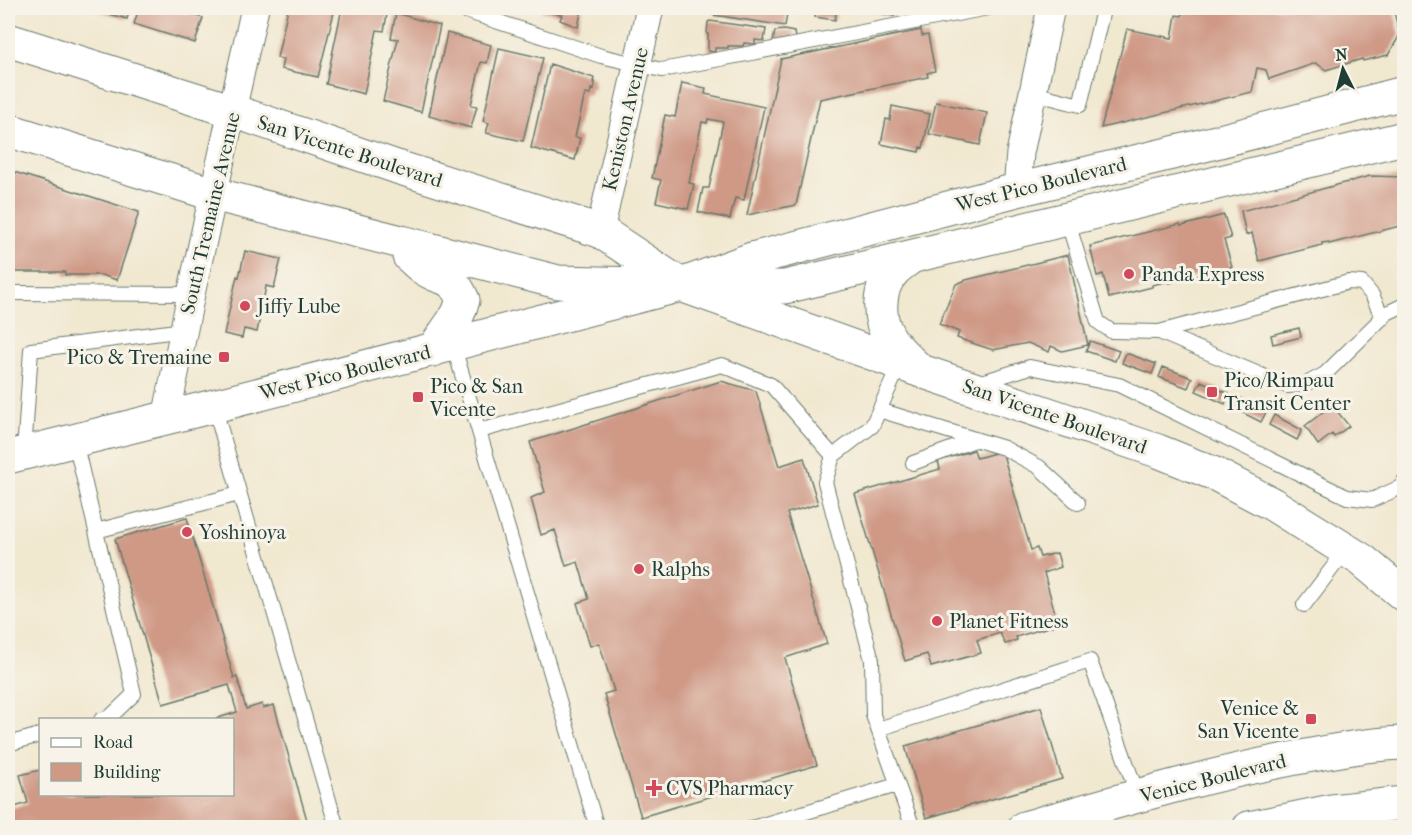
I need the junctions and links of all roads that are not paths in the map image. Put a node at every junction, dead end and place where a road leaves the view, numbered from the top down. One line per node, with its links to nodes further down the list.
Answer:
1 (255, 8): 11 (street, South Tremaine Avenue)
2 (457, 8): 8 (lane)
3 (650, 8): 8 (street, Keniston Avenue)
4 (988, 8): 8 (lane)
5 (1051, 8): 9 (street)
6 (1102, 14): 9 (lane)
7 (8, 40): 11 (main road, San Vicente Boulevard)
8 (637, 65): 17 (street, Keniston Avenue)
9 (1033, 93): 14 (street)
10 (1404, 93): 14 (main road, West Pico Boulevard)
11 (233, 111): 15 (street, South Tremaine Avenue); 17 (main road, San Vicente Boulevard)
12 (8, 130): 15 (main road, San Vicente Boulevard)
13 (1404, 138): 16 (main road, West Pico Boulevard)
14 (1017, 190): 19 (main road); 20 (main road, West Pico Boulevard)
15 (213, 194): 18 (main road, San Vicente Boulevard); 22 (street, South Tremaine Avenue)
16 (1067, 219): 19 (main road, West Pico Boulevard); 26 (lane)
17 (600, 231): 20 (main road, San Vicente Boulevard)
18 (392, 240): 20 (main road, San Vicente Boulevard); 27 (main road)
19 (911, 257): 20 (main road, West Pico Boulevard); 28 (main road)
20 (681, 285): 27 (main road, West Pico Boulevard); 28 (main road, San Vicente Boulevard)
21 (8, 293): 22 (lane)
22 (191, 294): 25 (street, South Tremaine Avenue)
23 (1404, 305): 24 (lane)
24 (1383, 318): 26 (lane); 26 (lane)
25 (184, 330): 32 (street, South Tremaine Avenue); 36 (lane)
26 (1159, 332)
27 (443, 347): 30 (main road, West Pico Boulevard); 33 (lane)
28 (910, 367): 29 (main road, San Vicente Boulevard); 31 (lane)
29 (968, 387): 39 (lane); 43 (main road, San Vicente Boulevard)
30 (214, 406): 32 (main road, West Pico Boulevard); 40 (lane)
31 (879, 410): 35 (lane); 37 (lane)
32 (166, 418): 34 (main road, West Pico Boulevard)
33 (478, 431): 37 (lane); 55 (lane)
34 (75, 441): 36 (main road, West Pico Boulevard); 42 (lane)
35 (975, 441): 38 (lane); 41 (lane)
36 (16, 455)
37 (833, 456): 47 (lane)
38 (913, 463)
39 (1404, 481)
40 (239, 494): 42 (lane); 54 (lane)
41 (1078, 503)
42 (96, 531): 46 (lane)
43 (1346, 550): 44 (main road, San Vicente Boulevard); 45 (lane)
44 (1404, 595)
45 (1304, 605)
46 (107, 718)
47 (878, 729): 51 (lane); 52 (lane)
48 (39, 735): 50 (lane)
49 (1397, 740): 52 (main road, Venice Boulevard)
50 (8, 744)
51 (897, 785): 56 (lane); 57 (lane)
52 (1138, 796): 58 (main road, Venice Boulevard)
53 (1399, 802): 59 (main road)
54 (337, 828)
55 (597, 828)
56 (752, 828)
57 (913, 828)
58 (1024, 828)
59 (1249, 828)

